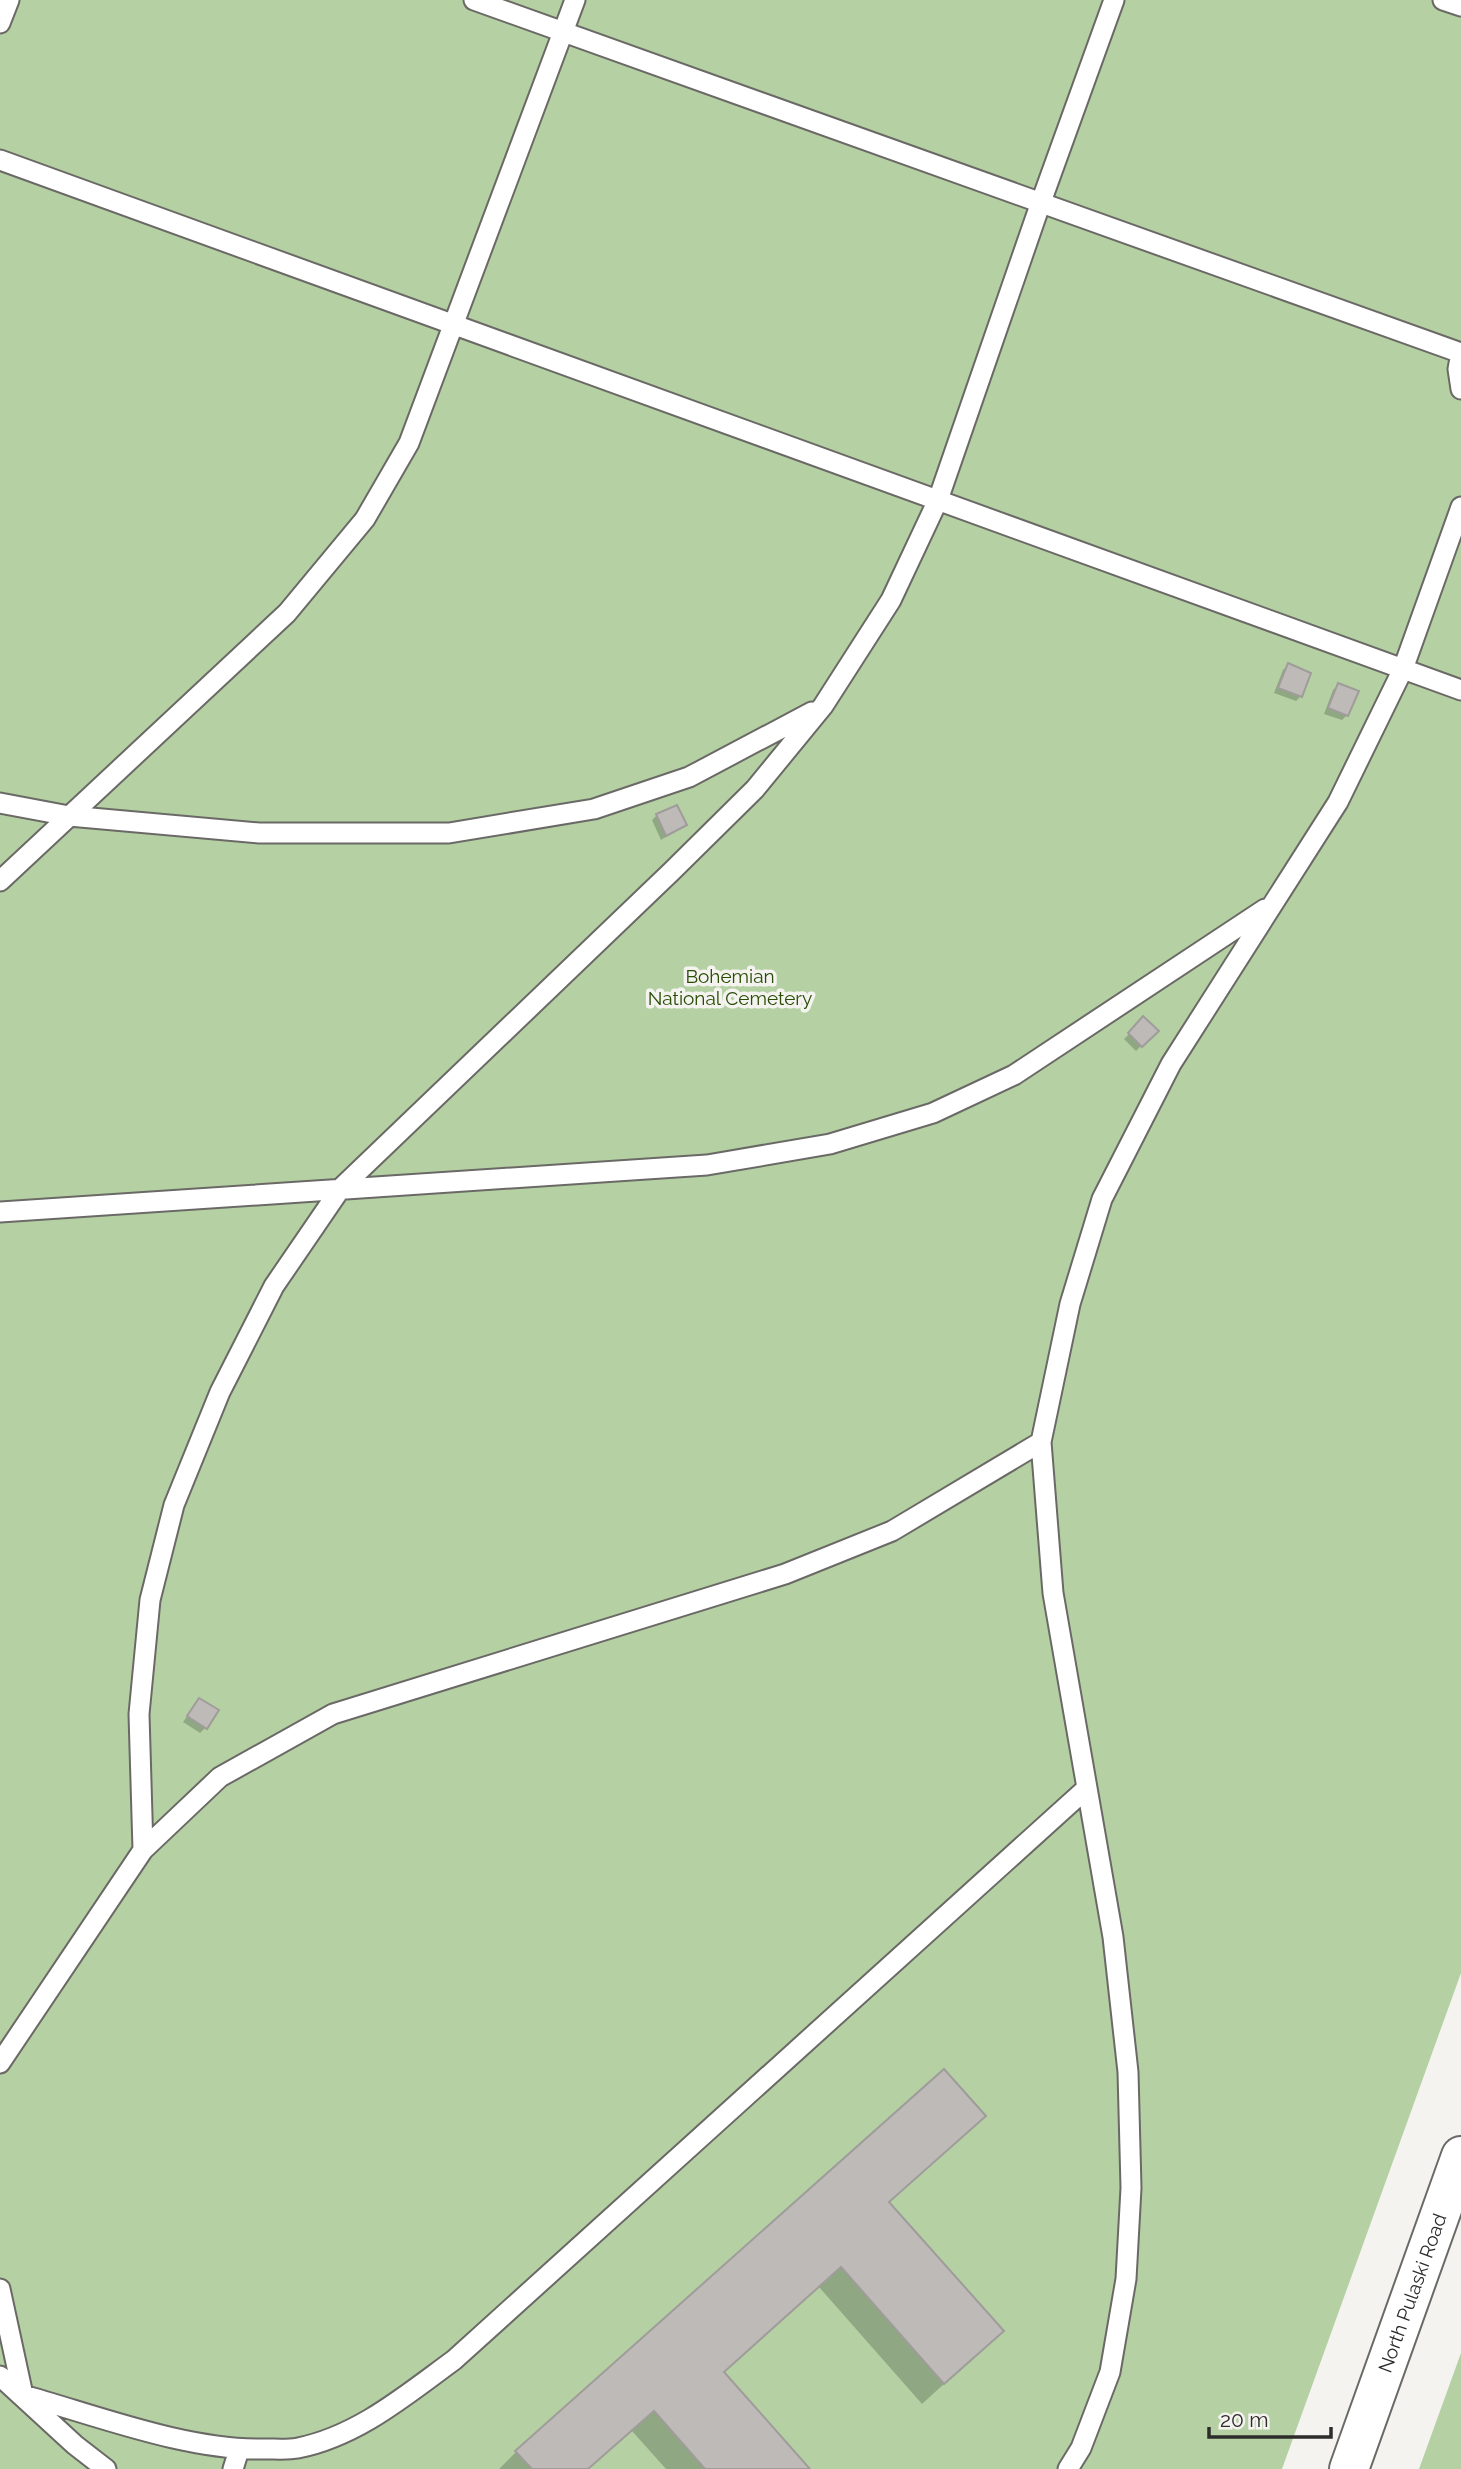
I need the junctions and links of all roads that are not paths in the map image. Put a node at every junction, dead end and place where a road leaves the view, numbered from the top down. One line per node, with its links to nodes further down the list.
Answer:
1 (9, 0): 7 (lane)
2 (474, 0): 8 (lane)
3 (575, 0): 8 (lane)
4 (1114, 0): 10 (lane)
5 (1443, 0): 6 (lane)
6 (1461, 6)
7 (0, 23)
8 (563, 33): 10 (lane); 11 (lane)
9 (0, 160): 11 (lane)
10 (1041, 202): 12 (lane); 13 (lane)
11 (453, 324): 13 (lane); 19 (lane)
12 (1461, 389)
13 (938, 500): 15 (lane); 17 (lane)
14 (1461, 507): 15 (lane)
15 (1403, 669): 16 (lane); 21 (lane)
16 (1461, 690)
17 (823, 706): 19 (lane); 22 (lane)
18 (0, 803): 19 (lane)
19 (69, 816): 20 (lane)
20 (0, 881)
21 (1271, 904): 22 (lane); 24 (lane)
22 (341, 1188): 23 (lane); 26 (lane)
23 (0, 1212)
24 (1041, 1442): 25 (lane); 26 (lane)
25 (1087, 1788): 32 (lane); 35 (lane)
26 (143, 1850): 27 (lane)
27 (0, 2063)
28 (1461, 2156): 36 (main road, North Pulaski Road)
29 (0, 2289): 31 (lane)
30 (0, 2376): 31 (lane)
31 (23, 2395): 32 (lane); 33 (lane)
32 (239, 2450): 34 (lane)
33 (106, 2469)
34 (233, 2469)
35 (1068, 2469)
36 (1349, 2469)

